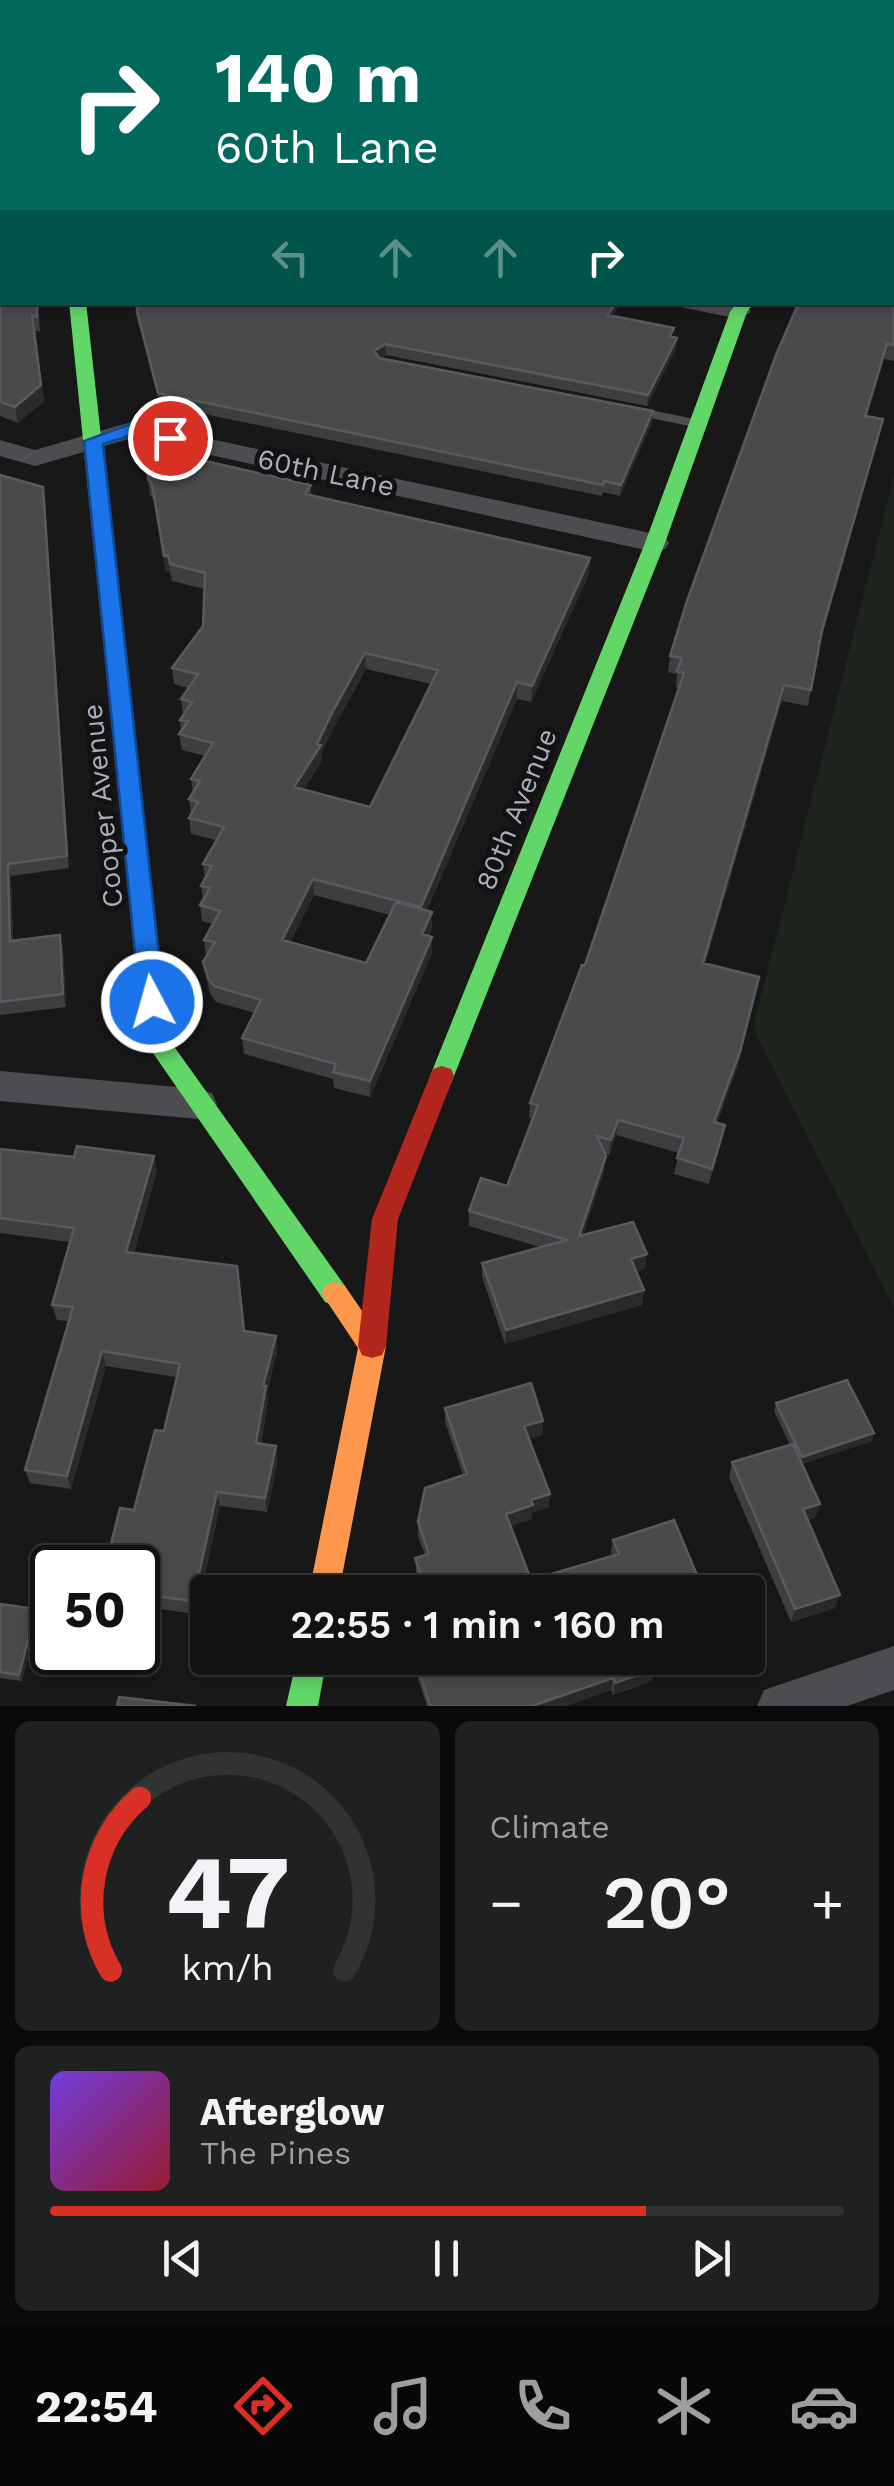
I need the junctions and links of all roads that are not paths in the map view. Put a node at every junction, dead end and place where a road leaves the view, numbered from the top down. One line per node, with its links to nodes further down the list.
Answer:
1 (77, 305): 5 (main road, Cooper Avenue)
2 (743, 307): 4 (main road, 80th Avenue)
3 (614, 407): 4 (lane)
4 (699, 424): 7 (main road, 80th Avenue)
5 (94, 441): 6 (street, 60th Lane); 7 (street, 60th Lane); 9 (main road, Cooper Avenue)
6 (0, 448)
7 (655, 543): 10 (main road, 80th Avenue)
8 (0, 1086): 9 (street)
9 (199, 1104): 10 (main road, Cooper Avenue)
10 (372, 1346): 11 (main road)
11 (327, 1575)
12 (894, 1668): 15 (street)
13 (308, 1675): 14 (main road)
14 (302, 1706)
15 (780, 1706)

